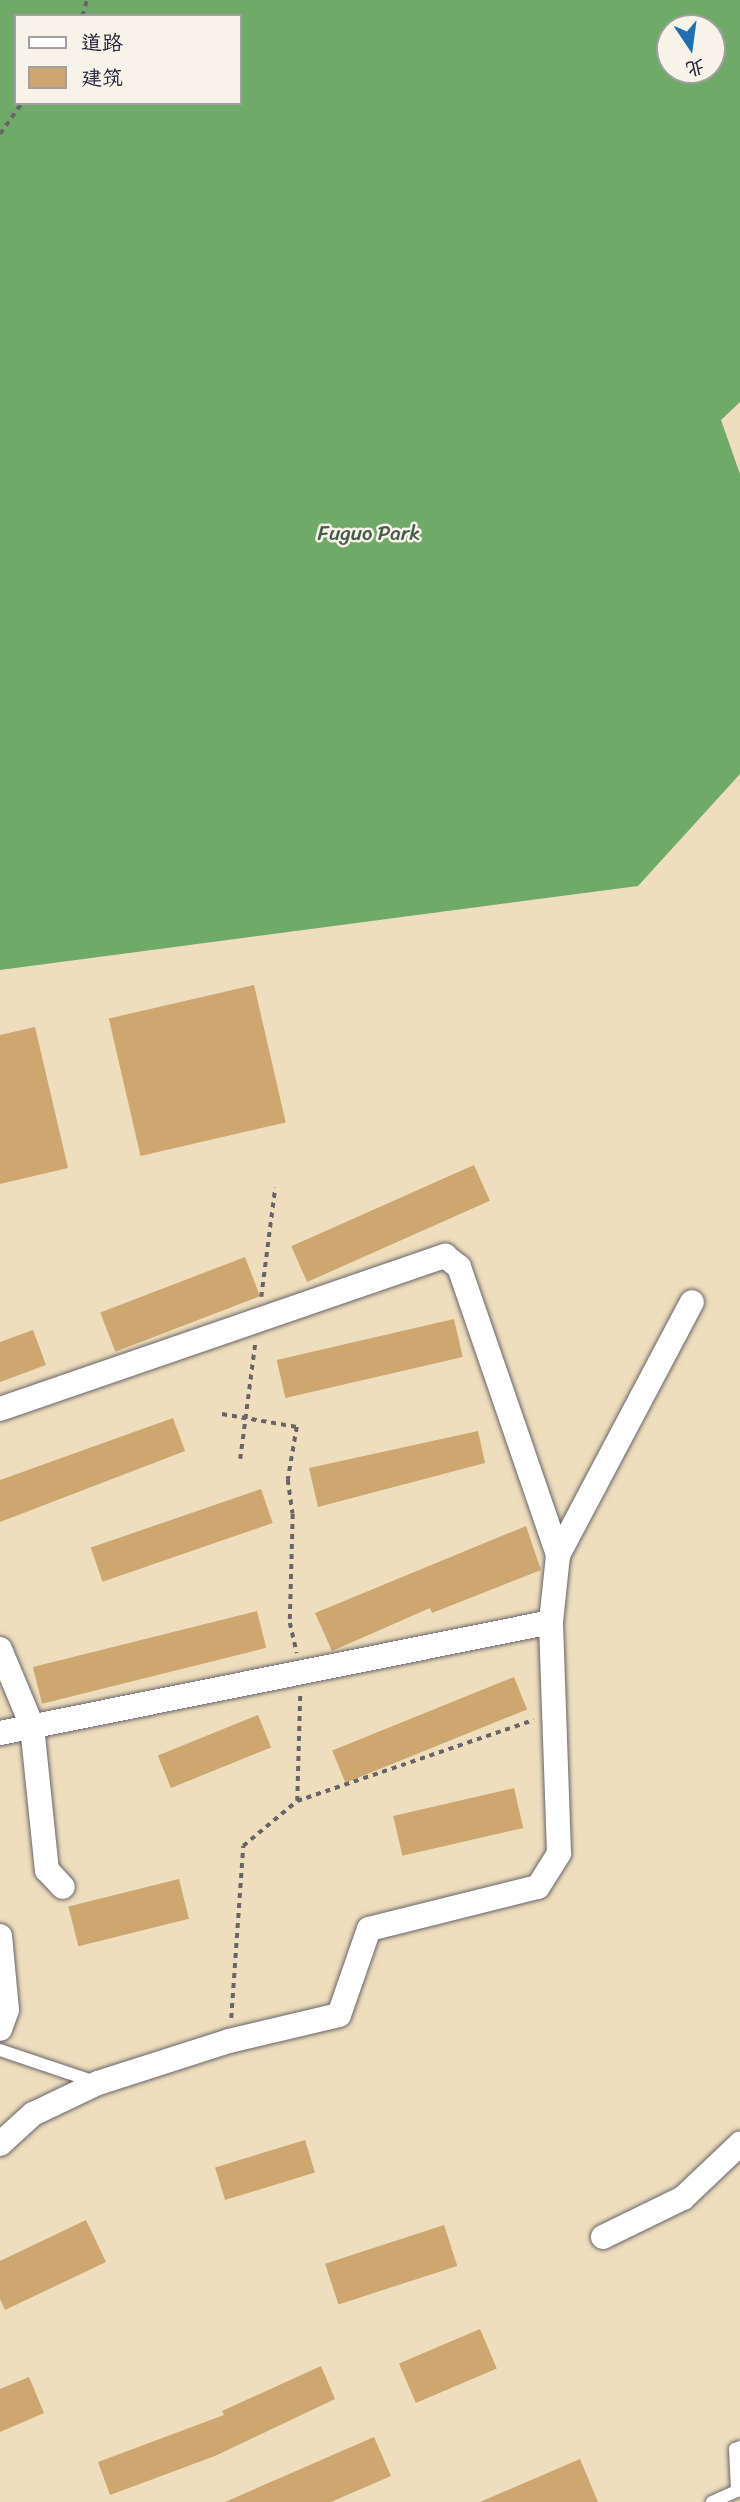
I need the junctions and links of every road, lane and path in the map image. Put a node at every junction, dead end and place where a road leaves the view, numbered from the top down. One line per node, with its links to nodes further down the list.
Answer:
1 (21, 105): 2 (path)
2 (0, 134)
3 (692, 1302): 6 (street)
4 (0, 1409): 6 (street)
5 (222, 1414): 9 (path)
6 (558, 1555): 7 (street)
7 (551, 1622): 9 (street); 10 (street)
8 (0, 1648): 11 (street)
9 (301, 1672): 11 (street); 13 (path)
10 (554, 1713): 13 (path); 17 (street)
11 (32, 1726): 12 (street); 14 (street)
12 (0, 1733)
13 (297, 1801): 17 (path)
14 (63, 1887)
15 (0, 1936): 16 (street)
16 (0, 2029)
17 (229, 2041): 19 (street)
18 (0, 2050): 19 (lane)
19 (98, 2083): 20 (street)
20 (0, 2144)
21 (740, 2144): 22 (street)
22 (603, 2237)
23 (740, 2447): 24 (lane)
24 (712, 2502)

